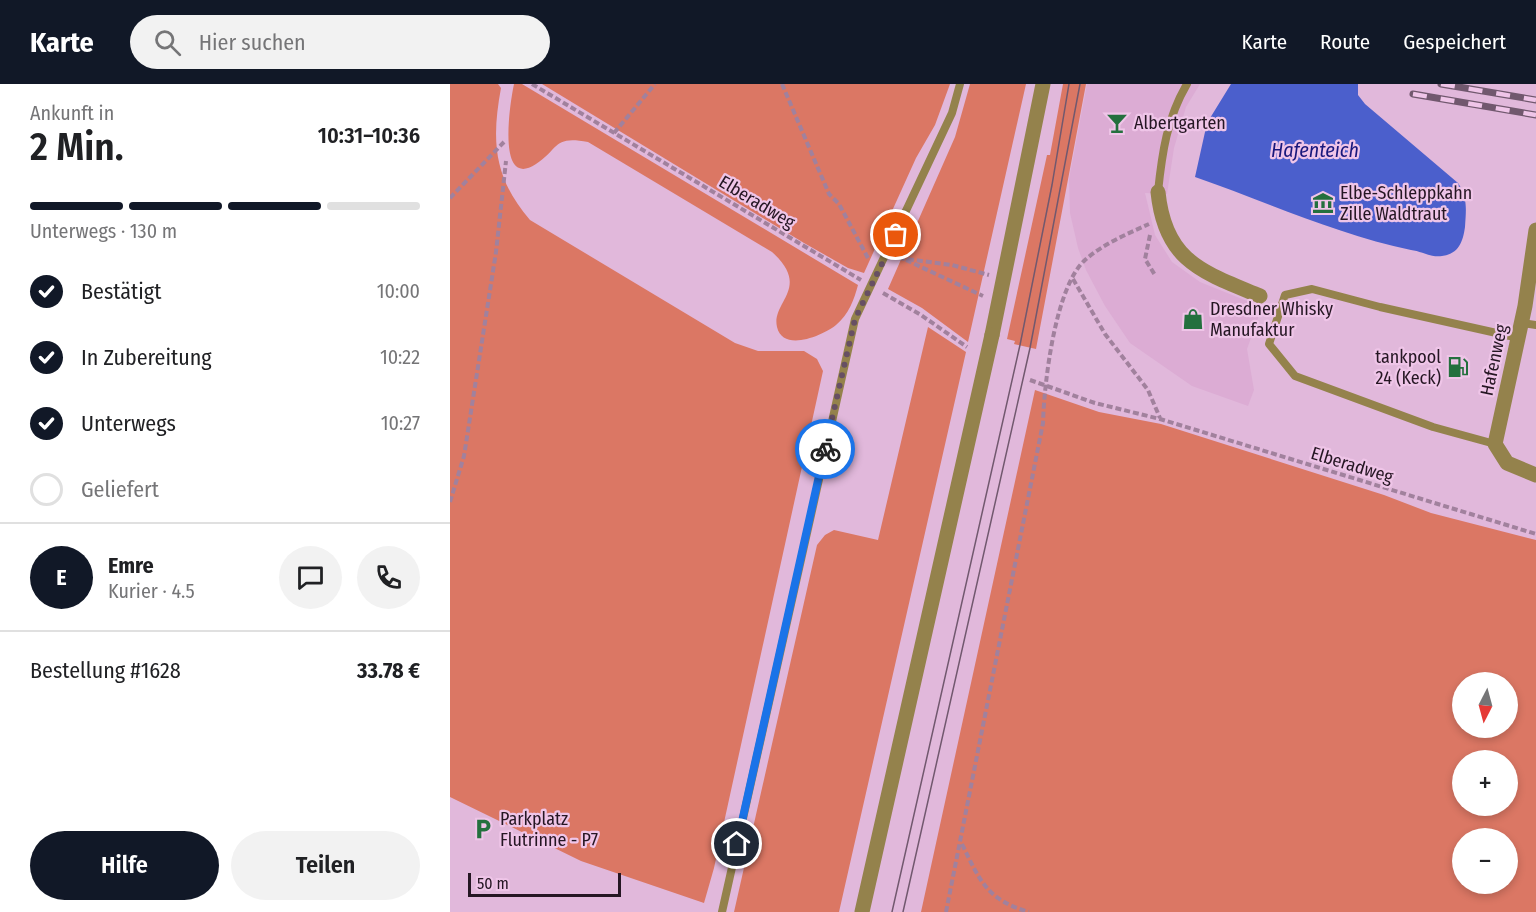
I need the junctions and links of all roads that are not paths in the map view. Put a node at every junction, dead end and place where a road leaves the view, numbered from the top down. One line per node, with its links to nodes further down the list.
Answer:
1 (960, 84): 10 (lane)
2 (1043, 84): 11 (street, bridge)
3 (1187, 84): 4 (lane)
4 (1158, 192): 6 (street)
5 (1536, 230): 7 (street, Hafenweg)
6 (1260, 296)
7 (1526, 329): 8 (street, Hafenweg); 8 (lane)
8 (1495, 444): 9 (street)
9 (1536, 475)
10 (722, 912)
11 (862, 912)

